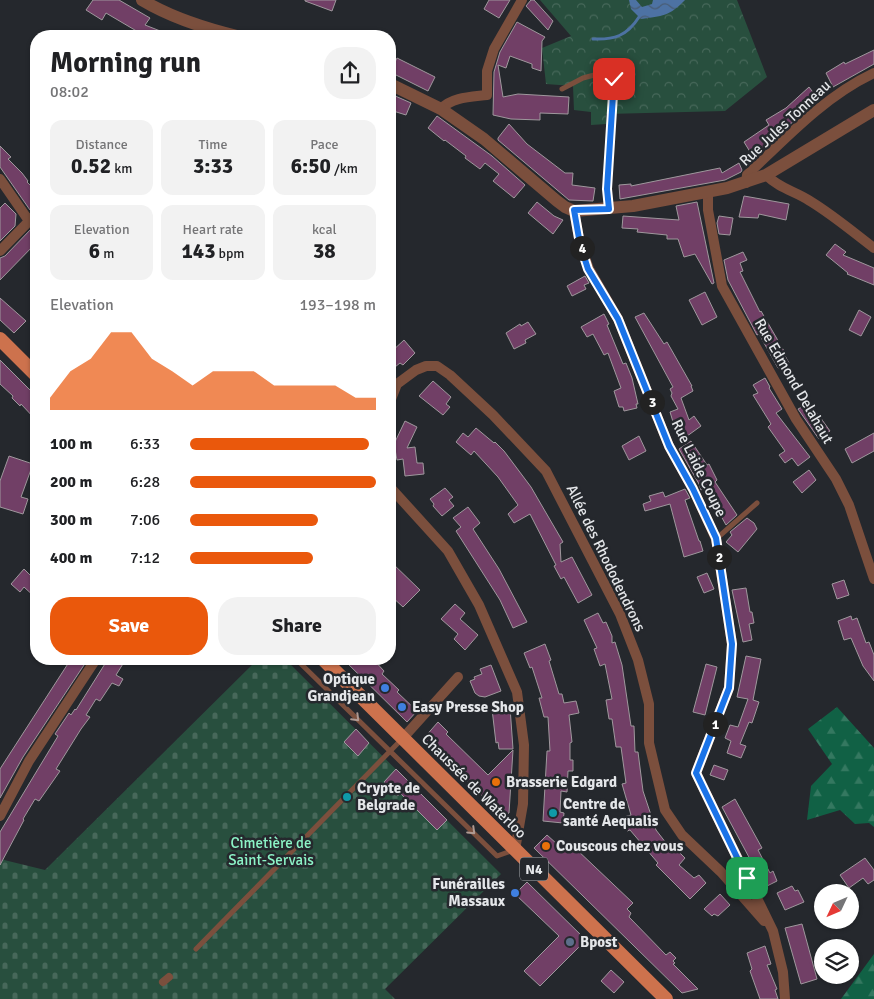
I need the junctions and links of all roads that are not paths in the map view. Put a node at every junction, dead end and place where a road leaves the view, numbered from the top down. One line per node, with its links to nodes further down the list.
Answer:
1 (142, 0): 3 (street)
2 (522, 0): 7 (street)
3 (217, 30)
4 (874, 73): 11 (street, Rue Jules Tonneau)
5 (396, 87): 7 (street)
6 (562, 89): 13 (lane)
7 (441, 109): 14 (street)
8 (874, 110): 9 (street)
9 (766, 175): 11 (street); 17 (street)
10 (0, 179): 15 (street)
11 (746, 183): 12 (street)
12 (708, 192): 13 (street); 25 (street, Rue Edmond Delahaut)
13 (609, 209): 14 (street)
14 (574, 210): 24 (street, Rue Laide Coupe)
15 (30, 214)
16 (30, 221): 18 (street)
17 (874, 248)
18 (0, 251)
19 (0, 339): 20 (main road)
20 (30, 369)
21 (396, 381): 34 (street, Allée des Rhododendrons)
22 (396, 493): 33 (street)
23 (757, 503): 24 (lane)
24 (716, 538): 34 (street, Rue Laide Coupe)
25 (874, 579)
26 (92, 665): 32 (street)
27 (302, 665): 31 (lane, one-way to 31)
28 (328, 665): 30 (main road, Chaussée de Waterloo / N4)
29 (458, 677): 30 (street)
30 (403, 738): 31 (lane); 33 (main road, Chaussée de Waterloo / N4)
31 (390, 752): 33 (lane, one-way to 33); 35 (lane)
32 (0, 816)
33 (515, 850): 36 (main road, Chaussée de Waterloo / N4)
34 (773, 931): 37 (street, Rue Laide Coupe)
35 (196, 950)
36 (666, 999)
37 (784, 999)

